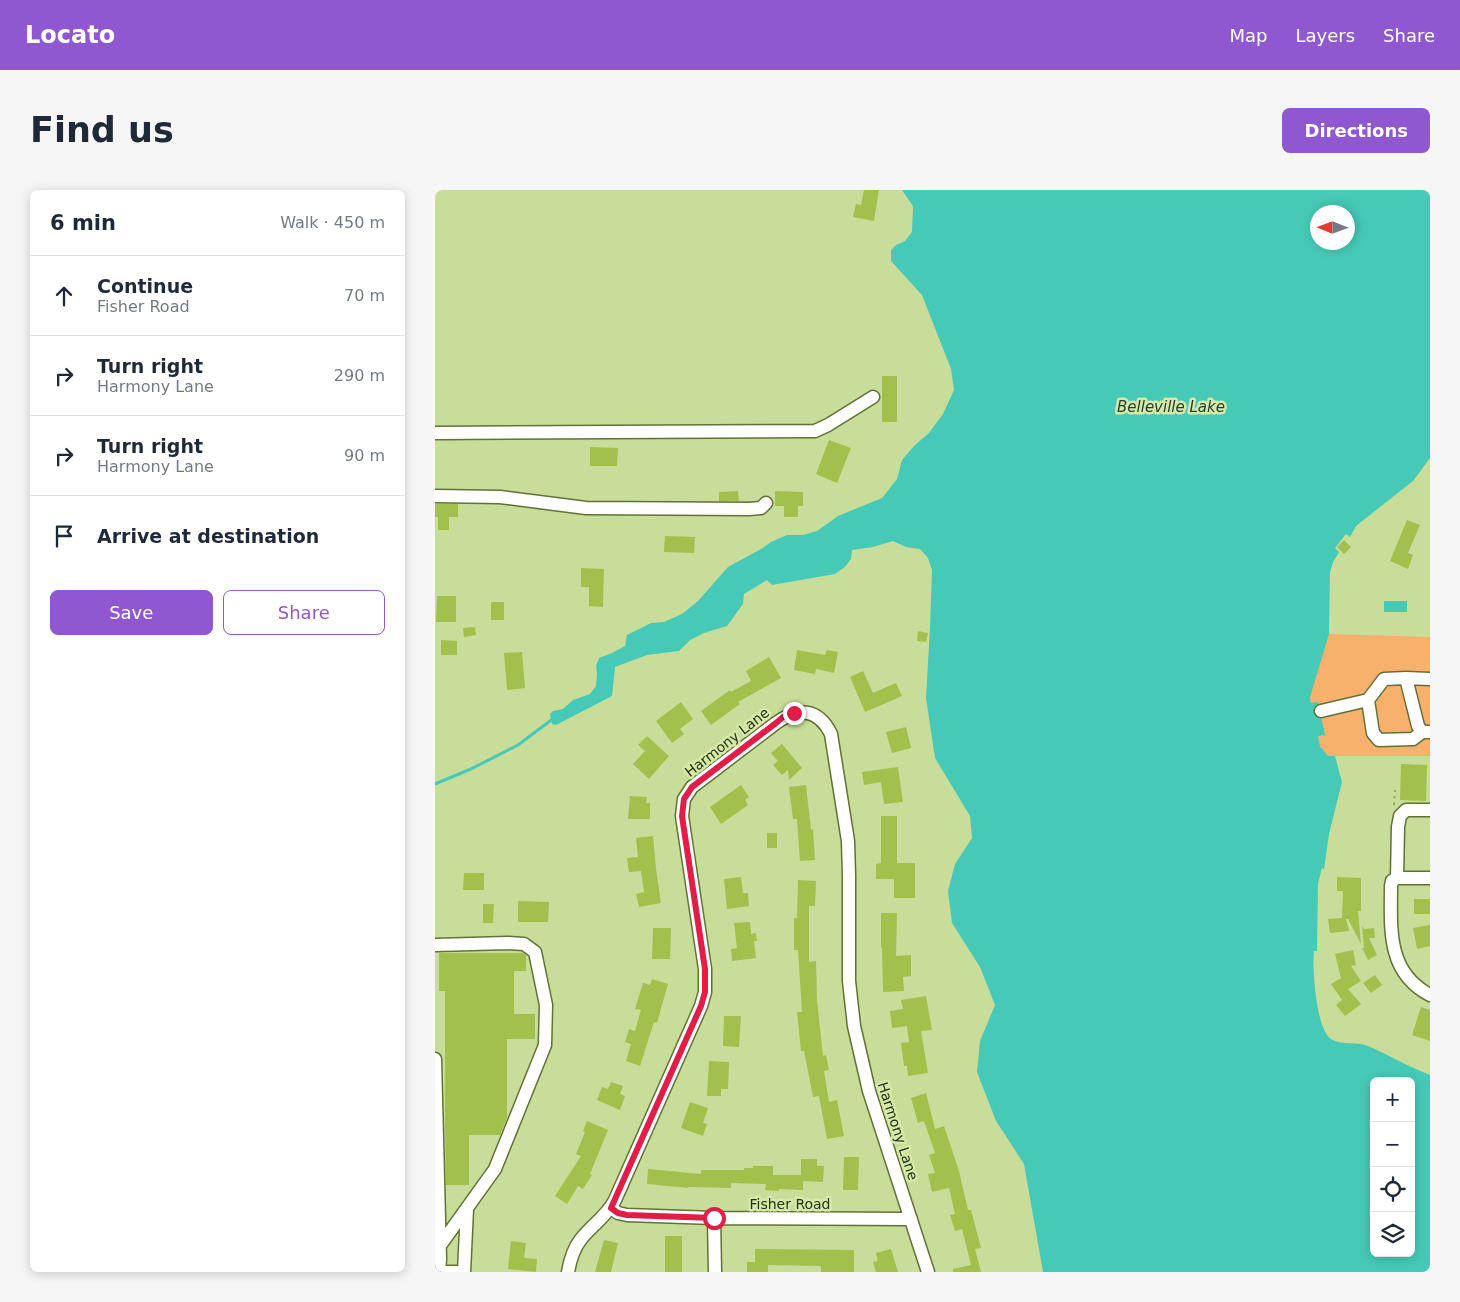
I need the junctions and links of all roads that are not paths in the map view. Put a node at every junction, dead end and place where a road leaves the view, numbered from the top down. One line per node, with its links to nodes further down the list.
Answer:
1 (873, 397): 2 (street)
2 (435, 433)
3 (435, 496): 4 (street)
4 (766, 503)
5 (1406, 678): 6 (street); 7 (street); 9 (street)
6 (1430, 679)
7 (1368, 700): 8 (street); 9 (street)
8 (1321, 711)
9 (1426, 732)
10 (1430, 810): 11 (street)
11 (1397, 878): 12 (street); 14 (street)
12 (1430, 878)
13 (435, 945): 17 (street)
14 (1430, 995)
15 (435, 1059): 20 (street)
16 (611, 1208): 18 (street, Fisher Road); 19 (street, Harmony Lane); 21 (street, Harmony Lane)
17 (467, 1209): 20 (street); 20 (street)
18 (714, 1218): 19 (street, Fisher Road); 22 (street)
19 (911, 1219): 23 (street, Harmony Lane)
20 (439, 1247)
21 (568, 1272)
22 (715, 1272)
23 (928, 1272)

